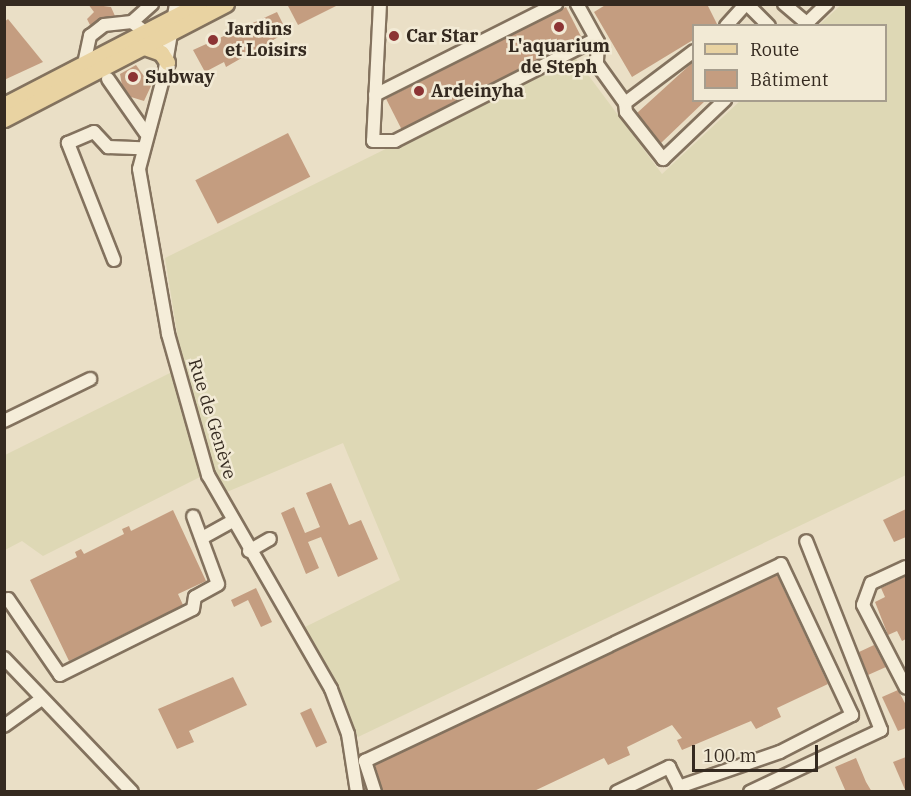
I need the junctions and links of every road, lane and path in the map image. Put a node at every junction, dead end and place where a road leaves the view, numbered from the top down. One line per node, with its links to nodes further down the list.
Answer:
1 (152, 4): 12 (street)
2 (199, 4): 11 (main road)
3 (213, 4): 11 (main road)
4 (225, 4): 11 (main road)
5 (380, 4): 22 (street)
6 (556, 4): 22 (street)
7 (747, 4): 13 (street); 14 (street)
8 (784, 4): 9 (street)
9 (827, 4)
10 (579, 5): 16 (street)
11 (175, 17): 15 (main road); 18 (street, Rue de Genève); 21 (main road)
12 (132, 22): 15 (street); 19 (street)
13 (728, 24)
14 (767, 24)
15 (145, 39): 18 (main road); 19 (main road); 21 (main road)
16 (596, 39): 22 (street); 24 (street)
17 (692, 52): 24 (street)
18 (167, 62): 27 (street, Rue de Genève)
19 (84, 64): 25 (main road)
20 (108, 79): 27 (street)
21 (54, 93): 26 (main road)
22 (375, 95)
23 (723, 102): 24 (street)
24 (626, 103)
25 (4, 105)
26 (4, 118)
27 (145, 132): 28 (street, Rue de Genève)
28 (141, 147): 29 (street); 33 (street, Rue de Genève)
29 (114, 260)
30 (90, 379): 31 (street)
31 (4, 421)
32 (192, 516): 34 (street)
33 (231, 522): 34 (street); 37 (street, Rue de Genève)
34 (202, 538): 39 (street)
35 (270, 539): 37 (street)
36 (806, 541): 49 (street)
37 (249, 551): 46 (street, Rue de Genève)
38 (906, 567): 41 (street)
39 (8, 599)
40 (4, 658): 42 (street)
41 (906, 688)
42 (40, 700): 43 (street); 45 (street)
43 (4, 726)
44 (680, 789): 47 (street); 48 (street)
45 (132, 792)
46 (357, 792)
47 (375, 792)
48 (617, 792)
49 (750, 792)

